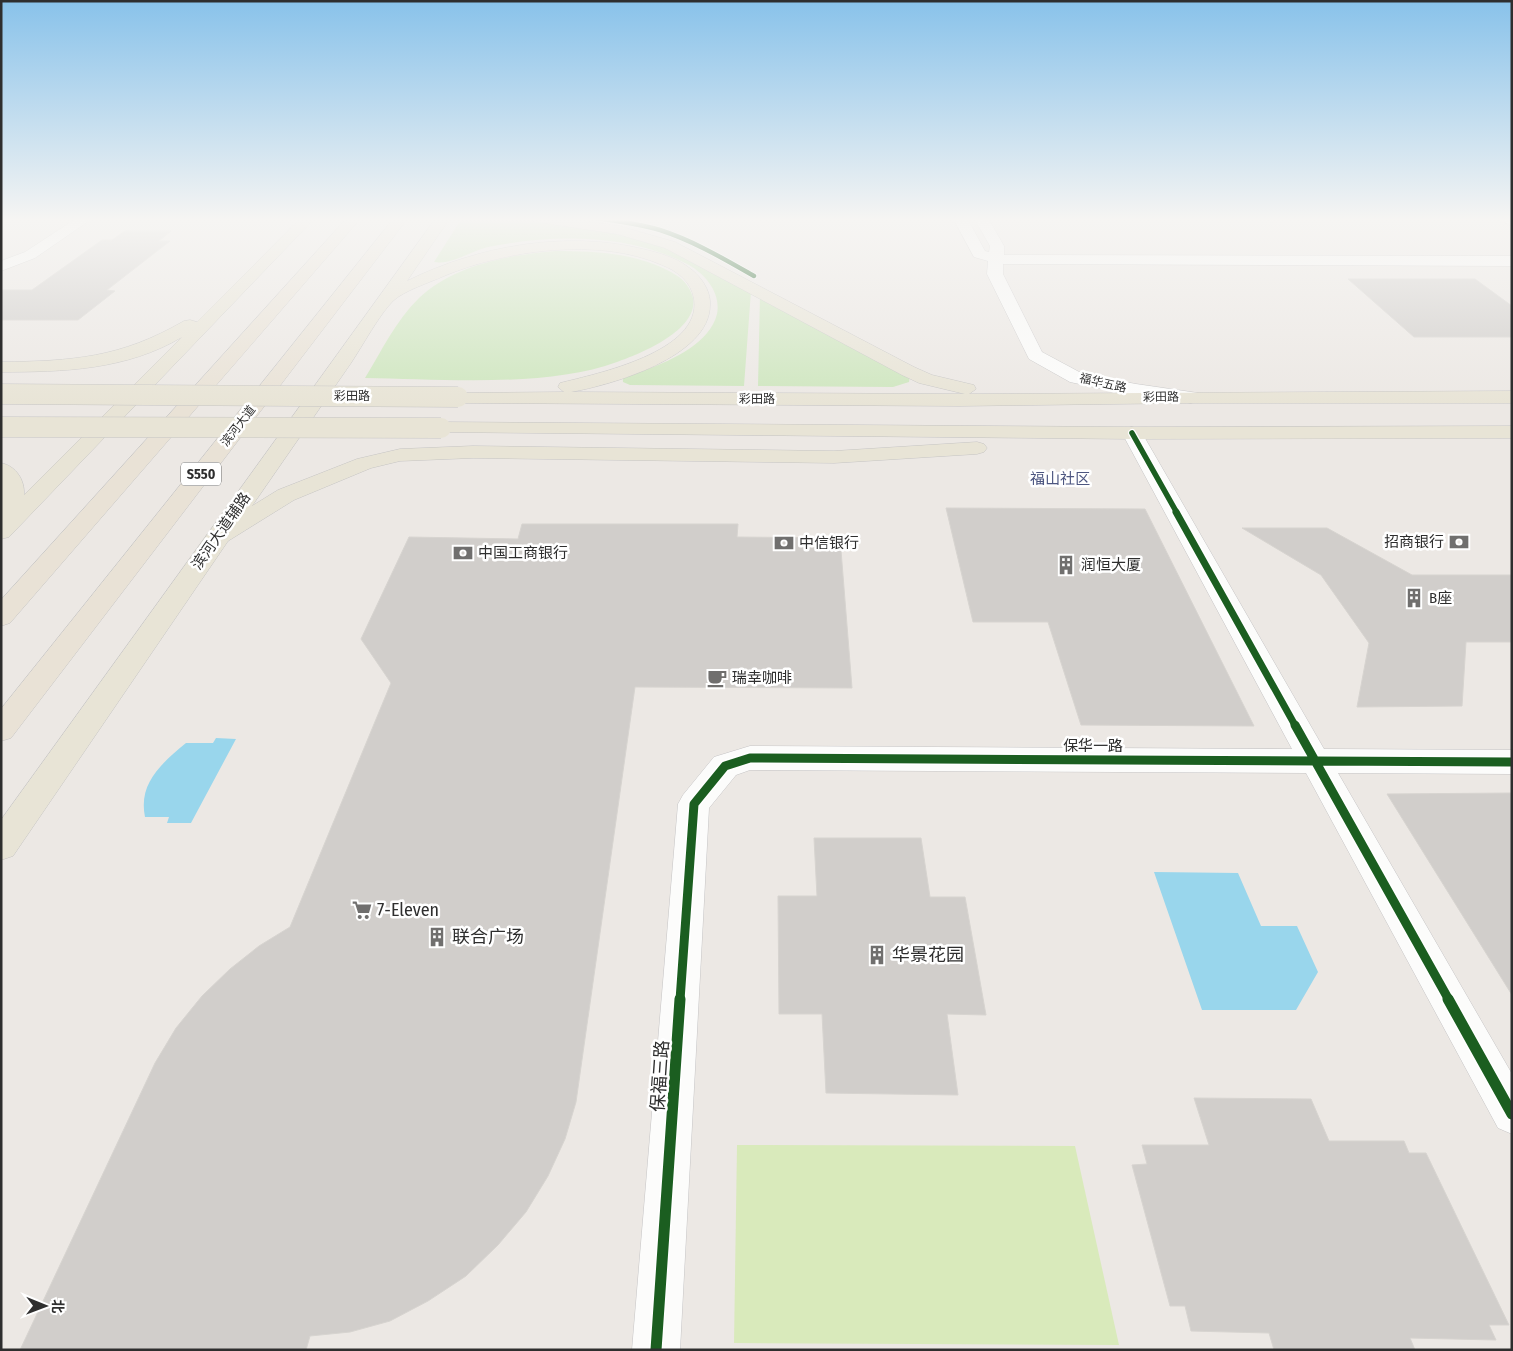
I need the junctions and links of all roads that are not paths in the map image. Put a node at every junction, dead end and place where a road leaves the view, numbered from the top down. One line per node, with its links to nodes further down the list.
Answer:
1 (246, 281): 10 (main road)
2 (298, 281): 24 (highway)
3 (352, 281): 25 (highway, 滨河大道 / S550)
4 (398, 281): 9 (main road, 滨河大道辅路)
5 (416, 281): 9 (main road)
6 (694, 281): 13 (main road)
7 (739, 281): 16 (main road)
8 (998, 281): 14 (street, 福华五路)
9 (387, 297): 23 (main road, 滨河大道辅路)
10 (227, 301): 11 (main road); 22 (main road)
11 (1, 367)
12 (1, 394): 13 (main road, 彩田路, bridge)
13 (504, 397): 16 (main road, 彩田路)
14 (1191, 397): 15 (main road, 彩田路); 16 (main road, 彩田路)
15 (1512, 397)
16 (1048, 398)
17 (1, 427): 19 (main road, bridge)
18 (1512, 432): 19 (main road)
19 (1132, 433): 23 (main road); 26 (street)
20 (1, 468): 21 (main road)
21 (1, 522)
22 (1, 532)
23 (214, 540): 29 (main road, 滨河大道辅路)
24 (1, 617)
25 (1, 730)
26 (1315, 761): 27 (street, 保华一路); 28 (street, 保华一路); 30 (street)
27 (1512, 762)
28 (694, 804): 31 (street, 保福三路)
29 (1, 846)
30 (1512, 1114)
31 (656, 1350)

